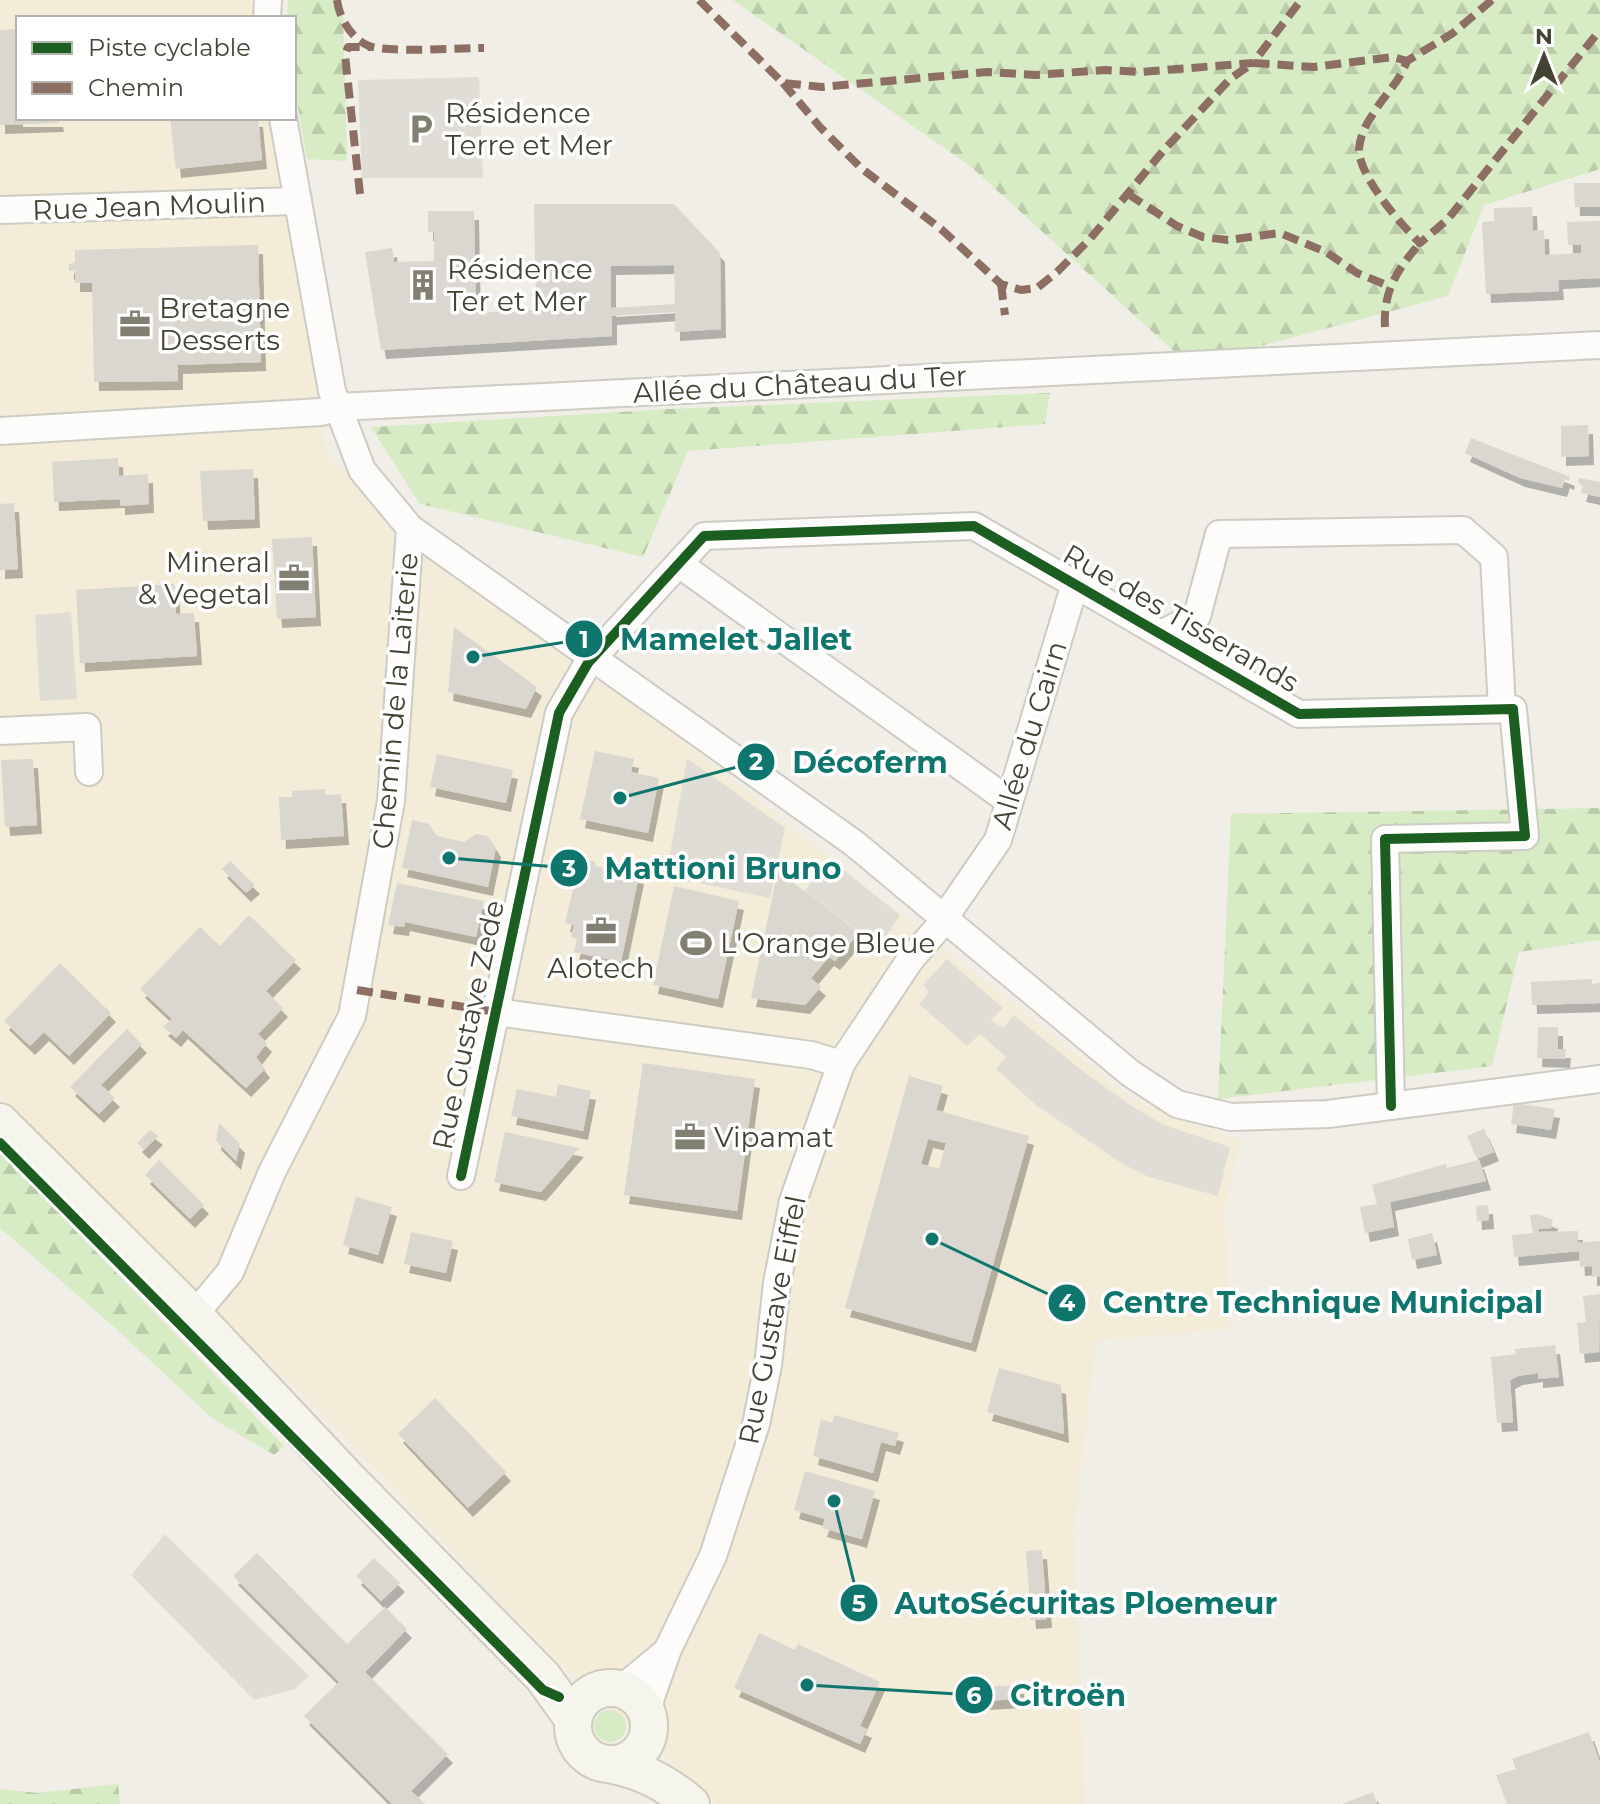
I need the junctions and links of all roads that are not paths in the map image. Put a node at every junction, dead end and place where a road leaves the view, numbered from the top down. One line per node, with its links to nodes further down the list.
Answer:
1 (283, 120): 2 (street, Chemin de la Laiterie)
2 (298, 201): 3 (street, Rue Jean Moulin); 5 (street, Chemin de la Laiterie)
3 (0, 210)
4 (1600, 345): 5 (street, Allée du Château du Ter)
5 (338, 407): 6 (street, Allée du Château du Ter); 7 (street, Chemin de la Laiterie)
6 (0, 431)
7 (410, 528): 11 (street); 23 (street, Chemin de la Laiterie)
8 (679, 564): 9 (street, Rue des Tisserands); 11 (street, Rue des Tisserands); 15 (street)
9 (1075, 584): 10 (street, Rue des Tisserands); 15 (street, Allée du Cairn)
10 (1161, 634): 12 (street, Rue des Tisserands); 12 (street)
11 (593, 658): 16 (street); 17 (street, Rue Gustave Zede)
12 (1502, 709): 20 (street)
13 (0, 731): 14 (street)
14 (89, 772)
15 (1009, 801): 16 (street, Allée du Cairn)
16 (943, 920): 18 (street, Rue Gustave Eiffel); 20 (street)
17 (496, 1012): 18 (street); 22 (street, Rue Gustave Zede)
18 (841, 1064): 24 (street, Rue Gustave Eiffel)
19 (1600, 1079): 20 (street)
20 (1391, 1106)
21 (0, 1122): 23 (main road)
22 (461, 1176)
23 (194, 1315): 25 (main road)
24 (668, 1649): 26 (street, Rue Gustave Eiffel); 28 (street, Rue Gustave Eiffel)
25 (543, 1677): 26 (main road); 27 (main road)
26 (610, 1689): 27 (main road); 28 (main road)
27 (573, 1719): 29 (main road)
28 (648, 1727): 29 (main road); 30 (main road)
29 (613, 1765): 30 (main road)
30 (679, 1794)

